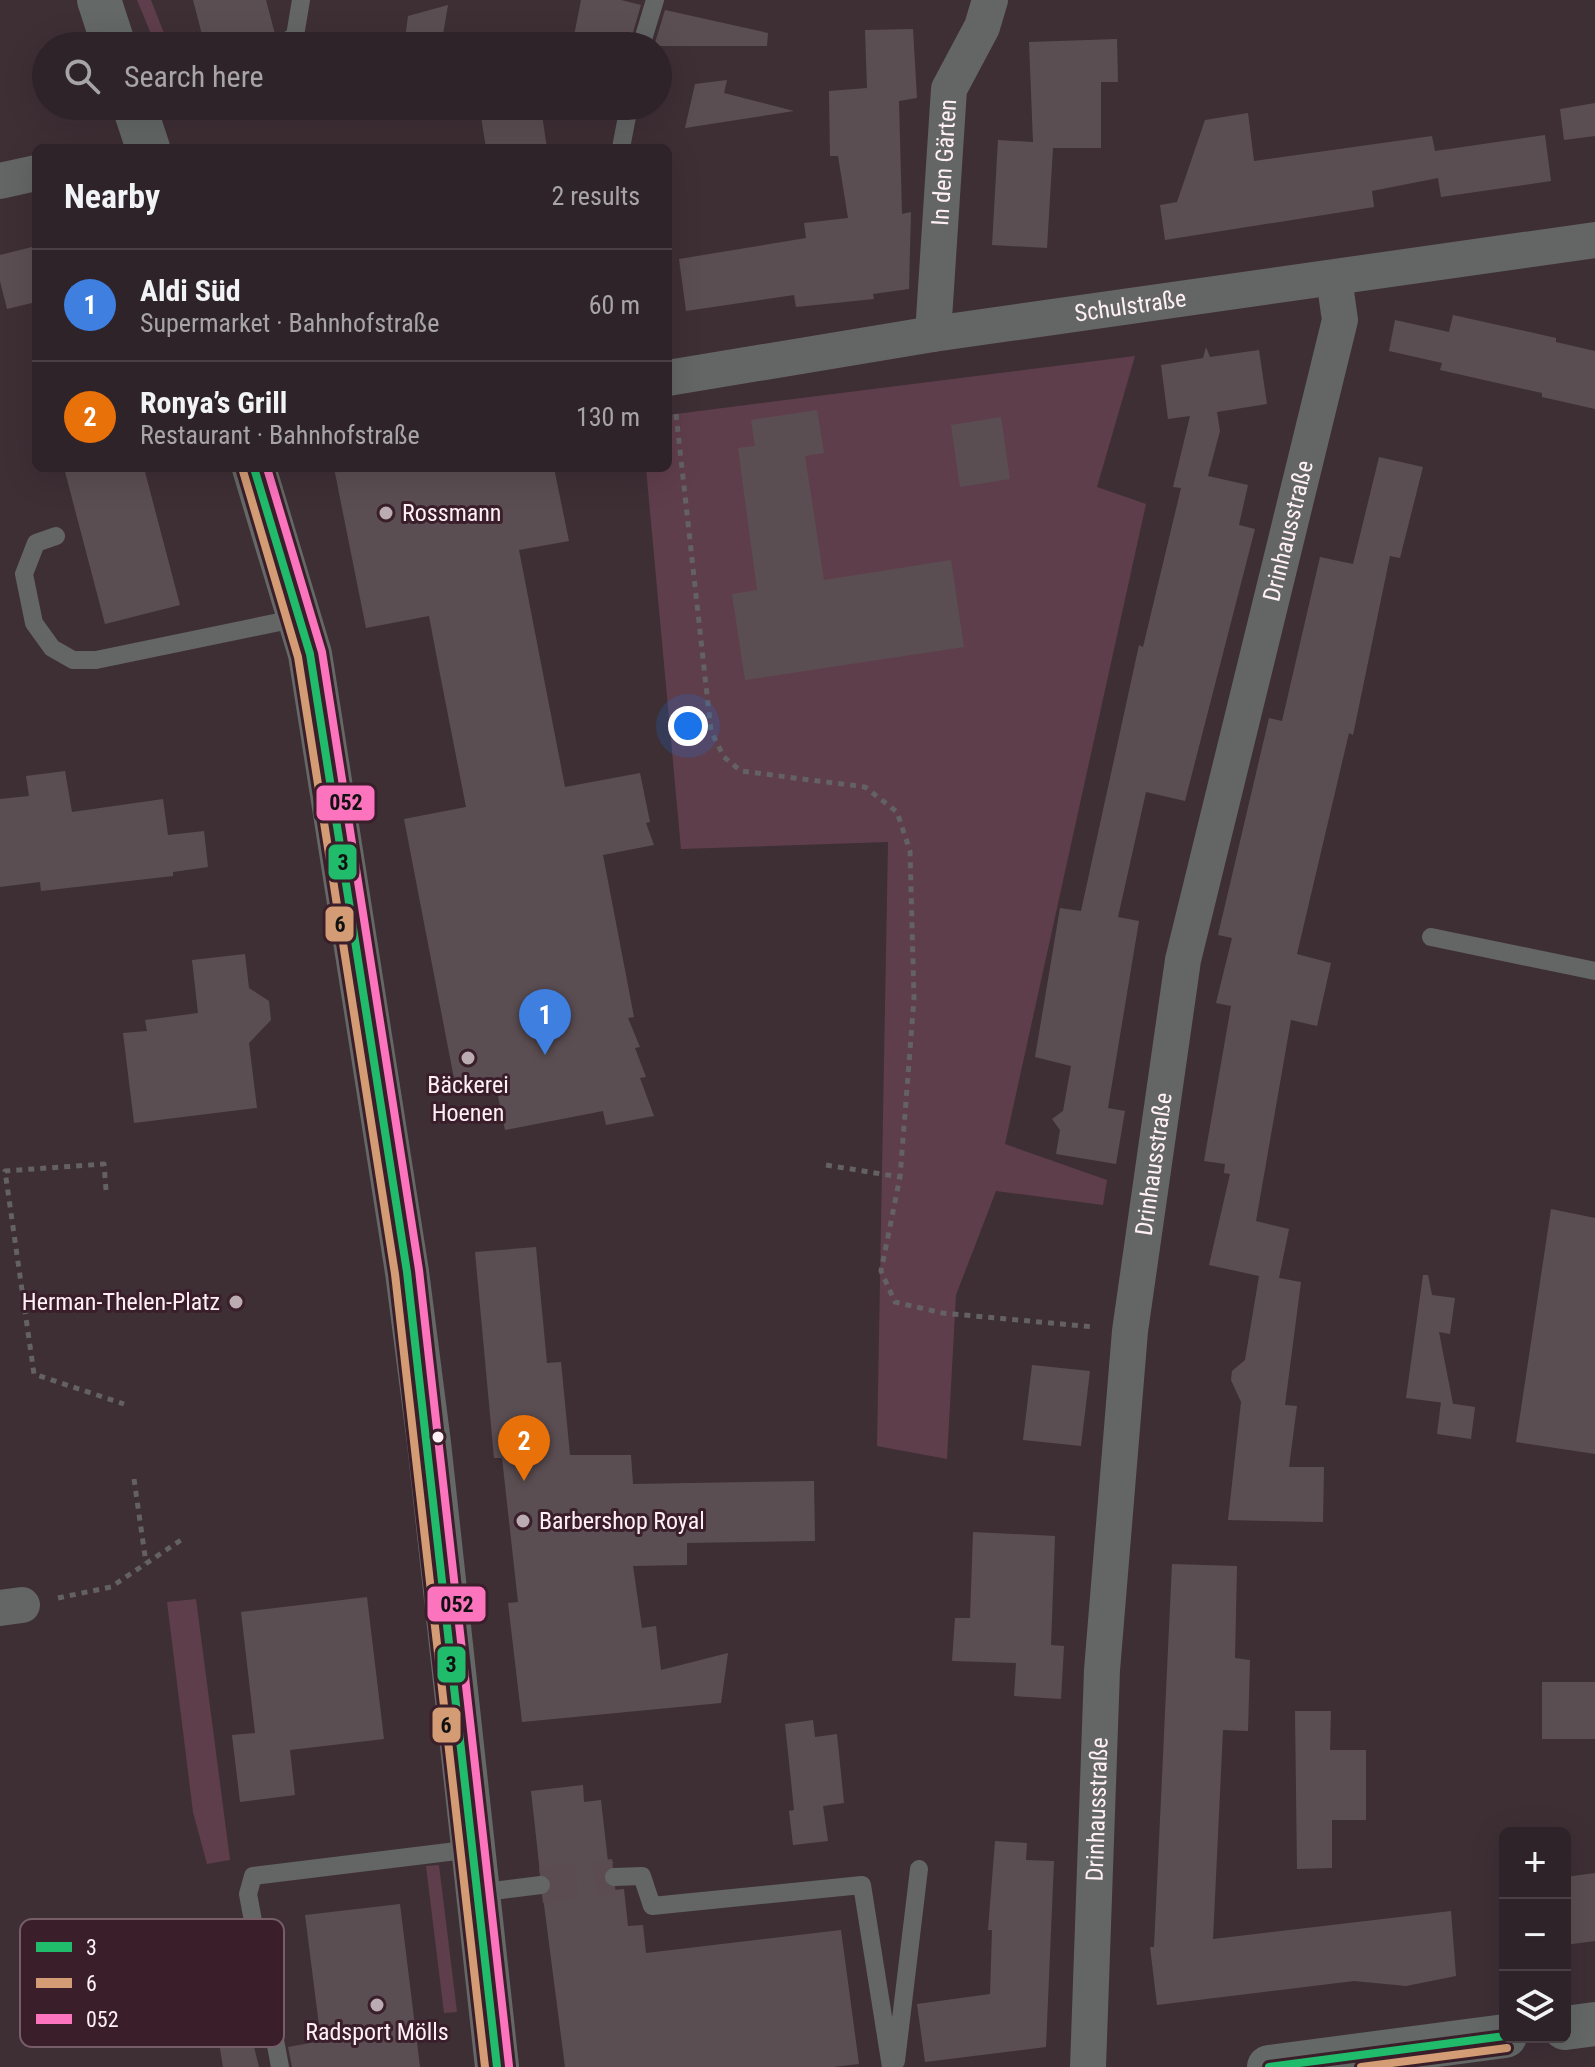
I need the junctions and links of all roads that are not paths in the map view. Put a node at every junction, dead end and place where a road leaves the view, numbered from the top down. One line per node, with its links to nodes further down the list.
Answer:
1 (99, 0): 5 (main road)
2 (301, 0): 6 (lane)
3 (655, 0): 7 (lane)
4 (990, 0): 16 (street, In den Gärten)
5 (109, 32)
6 (296, 32)
7 (645, 32)
8 (138, 120): 10 (main road)
9 (626, 120): 11 (lane)
10 (146, 144)
11 (622, 144)
12 (32, 174): 13 (street)
13 (0, 181)
14 (1595, 240): 15 (street, Schulstraße)
15 (1334, 278): 16 (street, Schulstraße); 36 (street, Drinhausstraße)
16 (933, 334): 17 (street, Schulstraße)
17 (672, 378)
18 (255, 472): 20 (main road)
19 (56, 536): 20 (lane)
20 (299, 618): 23 (main road)
21 (1431, 937): 22 (lane)
22 (1595, 971)
23 (473, 1849): 27 (main road); 28 (lane)
24 (919, 1869): 35 (lane)
25 (614, 1877): 35 (lane)
26 (541, 1885): 27 (lane)
27 (477, 1893): 34 (main road)
28 (253, 1919)
29 (1595, 2024): 30 (main road)
30 (1571, 2027)
31 (1499, 2037): 37 (main road)
32 (276, 2047): 33 (lane)
33 (280, 2067)
34 (497, 2067)
35 (893, 2067)
36 (1088, 2067)
37 (1269, 2067)

